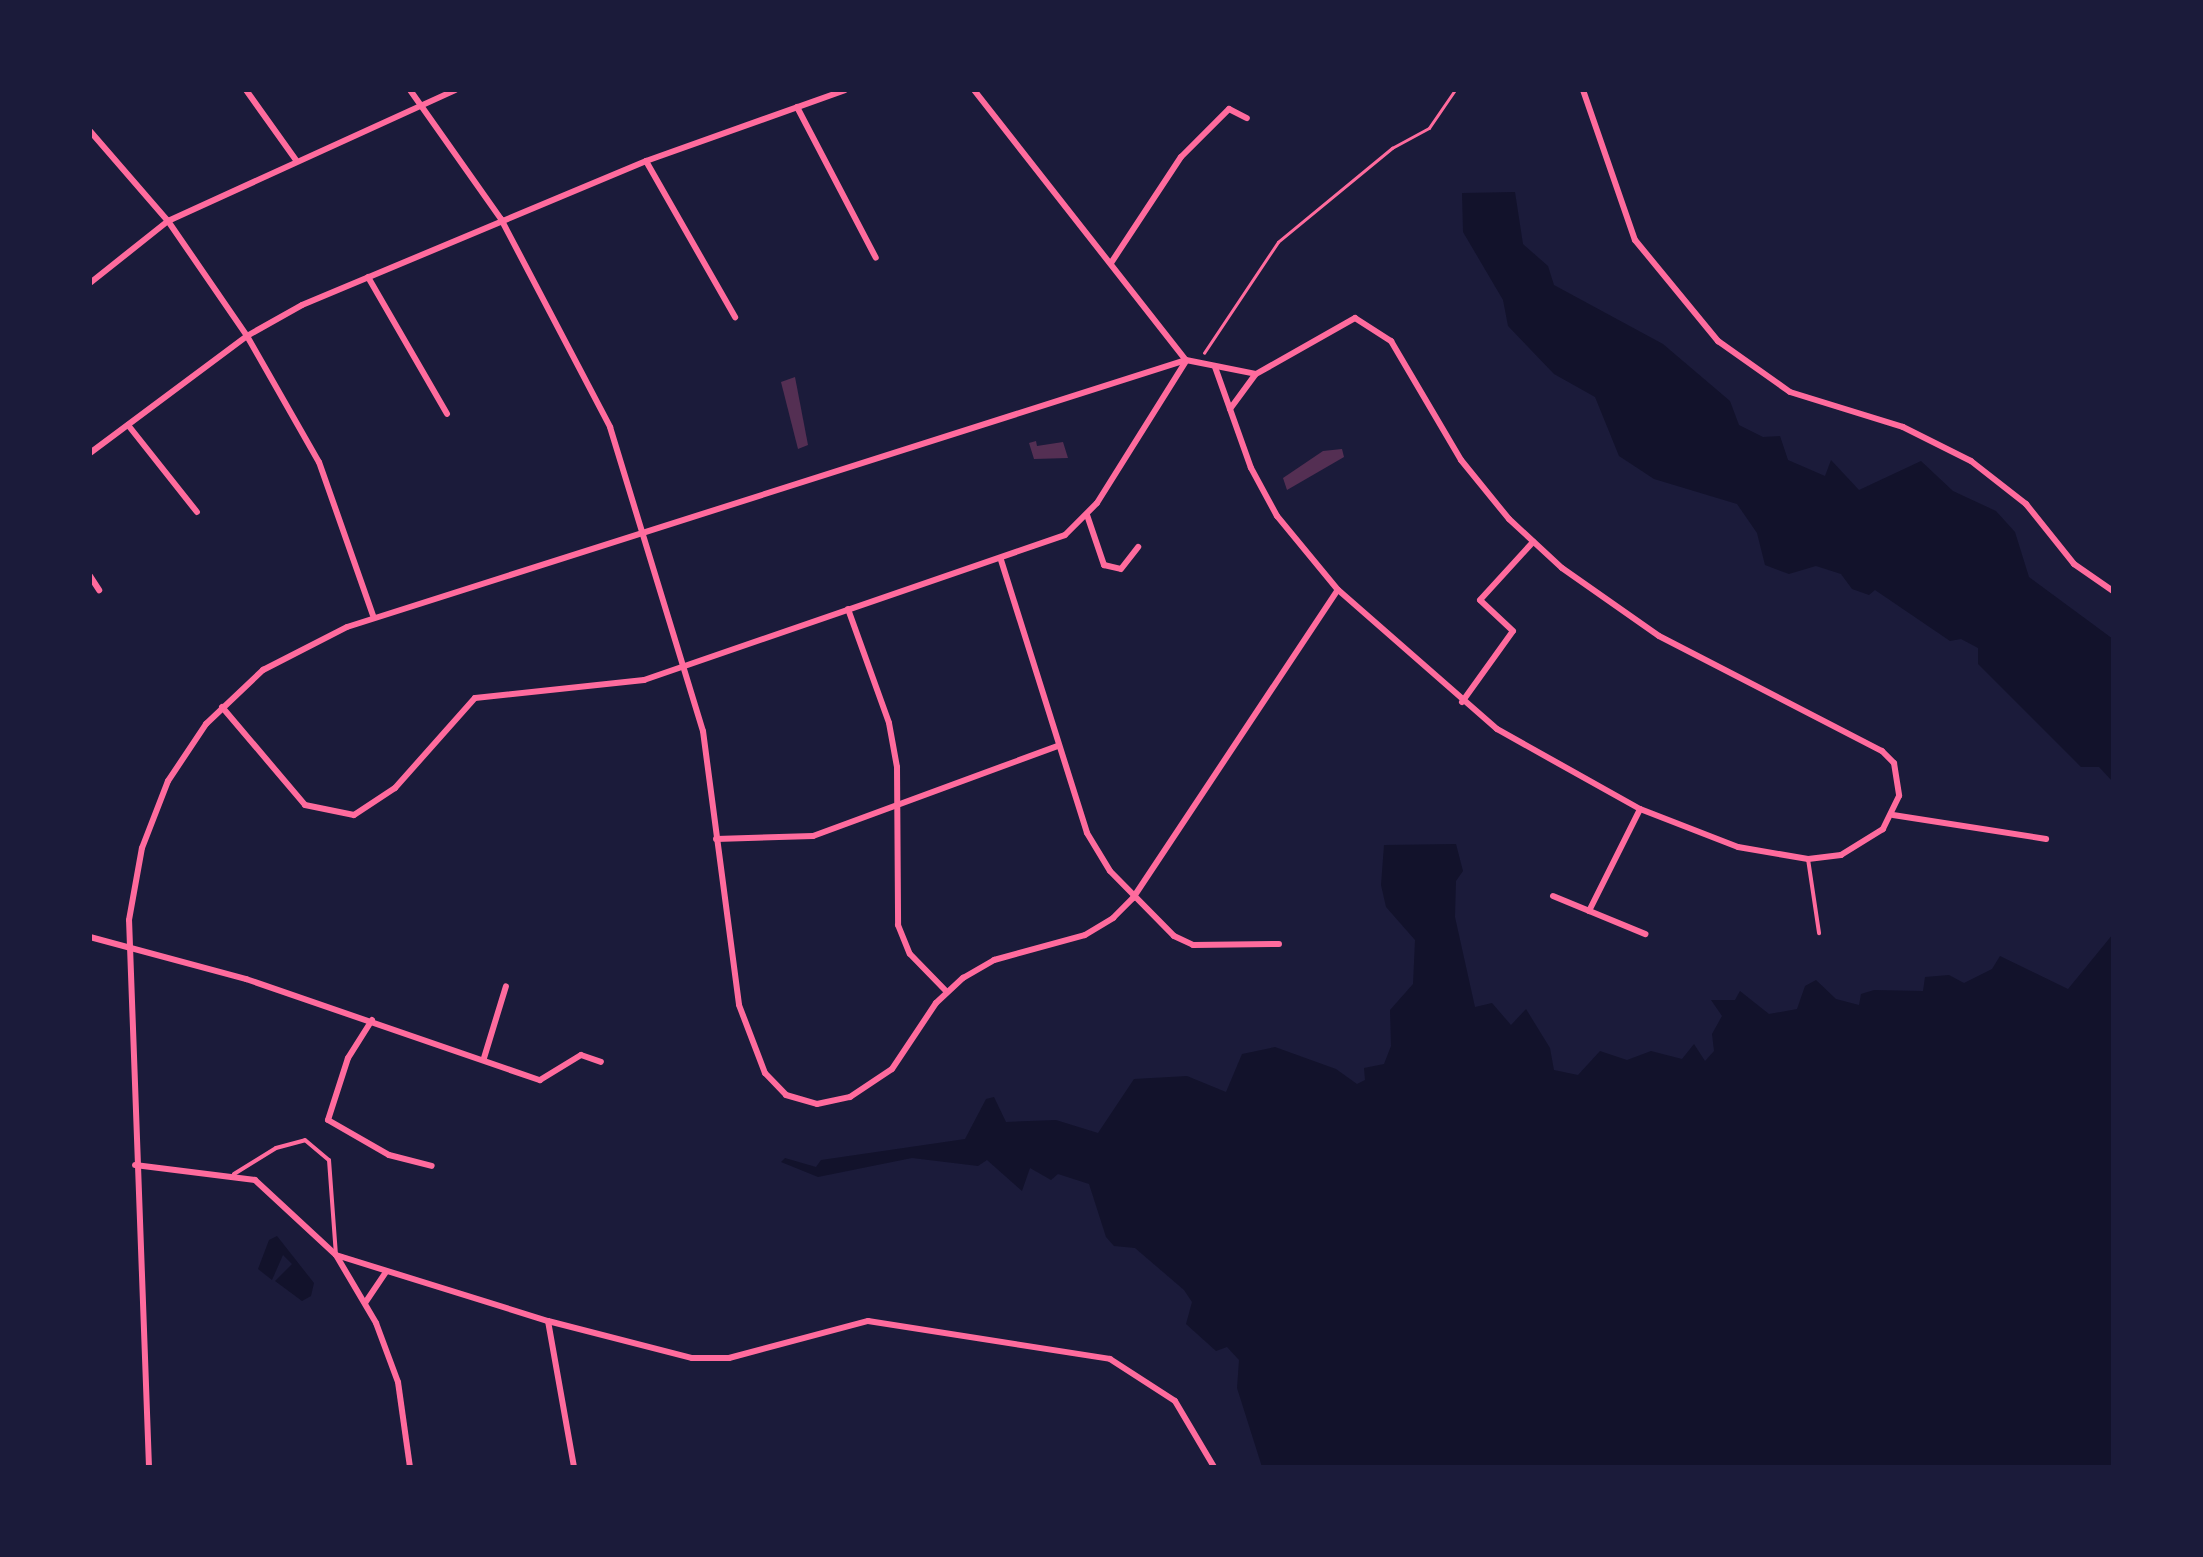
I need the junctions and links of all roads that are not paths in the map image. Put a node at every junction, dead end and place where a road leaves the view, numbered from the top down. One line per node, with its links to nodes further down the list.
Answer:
1 (246, 90): 11 (street)
2 (410, 90): 7 (street)
3 (455, 90): 7 (street)
4 (845, 90): 8 (street)
5 (974, 90): 16 (street)
6 (1583, 90): 37 (street)
7 (420, 103): 11 (street); 13 (street)
8 (797, 107): 12 (street); 15 (street)
9 (1247, 118): 16 (street)
10 (90, 131): 14 (street)
11 (296, 160): 14 (street)
12 (646, 161): 13 (street); 19 (street)
13 (502, 219): 17 (street); 30 (street)
14 (168, 221): 18 (street); 20 (street)
15 (876, 258)
16 (1111, 263): 21 (street)
17 (368, 277): 20 (street); 25 (street)
18 (90, 283)
19 (736, 316)
20 (247, 336): 26 (street); 39 (street)
21 (1186, 360): 22 (street); 29 (street); 30 (street)
22 (1214, 367): 23 (street); 24 (street)
23 (1256, 374): 24 (street); 31 (street)
24 (1229, 411): 36 (street)
25 (446, 414)
26 (128, 424): 27 (street); 28 (street)
27 (90, 453)
28 (197, 512)
29 (1087, 515): 32 (street); 33 (street)
30 (644, 534): 39 (street); 40 (street)
31 (1533, 542): 41 (street); 46 (street)
32 (1138, 547)
33 (1001, 560): 38 (street); 43 (street)
34 (90, 576): 35 (street)
35 (98, 590)
36 (1338, 590): 41 (street); 51 (street)
37 (2113, 591)
38 (848, 610): 40 (street); 44 (street)
39 (374, 618): 42 (street)
40 (685, 662): 42 (street); 47 (street)
41 (1462, 702): 45 (street)
42 (222, 707): 57 (street)
43 (1058, 746): 44 (street); 51 (street)
44 (896, 808): 47 (street); 59 (street)
45 (1640, 809): 49 (street); 52 (street)
46 (1893, 814): 48 (street); 49 (street)
47 (716, 839): 59 (street)
48 (2046, 839)
49 (1808, 860): 53 (lane)
50 (1553, 896): 52 (street)
51 (1133, 898): 56 (street); 59 (street)
52 (1589, 911): 54 (street)
53 (1819, 933)
54 (1645, 934)
55 (90, 937): 57 (street)
56 (1280, 944)
57 (131, 950): 60 (street); 63 (street)
58 (506, 986): 61 (street)
59 (946, 991)
60 (372, 1020): 61 (street); 64 (street)
61 (484, 1058): 62 (street)
62 (601, 1062)
63 (135, 1165): 65 (street); 70 (street)
64 (432, 1166)
65 (234, 1174): 66 (street); 66 (lane)
66 (336, 1254): 67 (street); 68 (street)
67 (386, 1272): 68 (street); 69 (street)
68 (365, 1303): 71 (street)
69 (548, 1321): 72 (street); 73 (street)
70 (149, 1467)
71 (410, 1467)
72 (574, 1467)
73 (1214, 1467)

